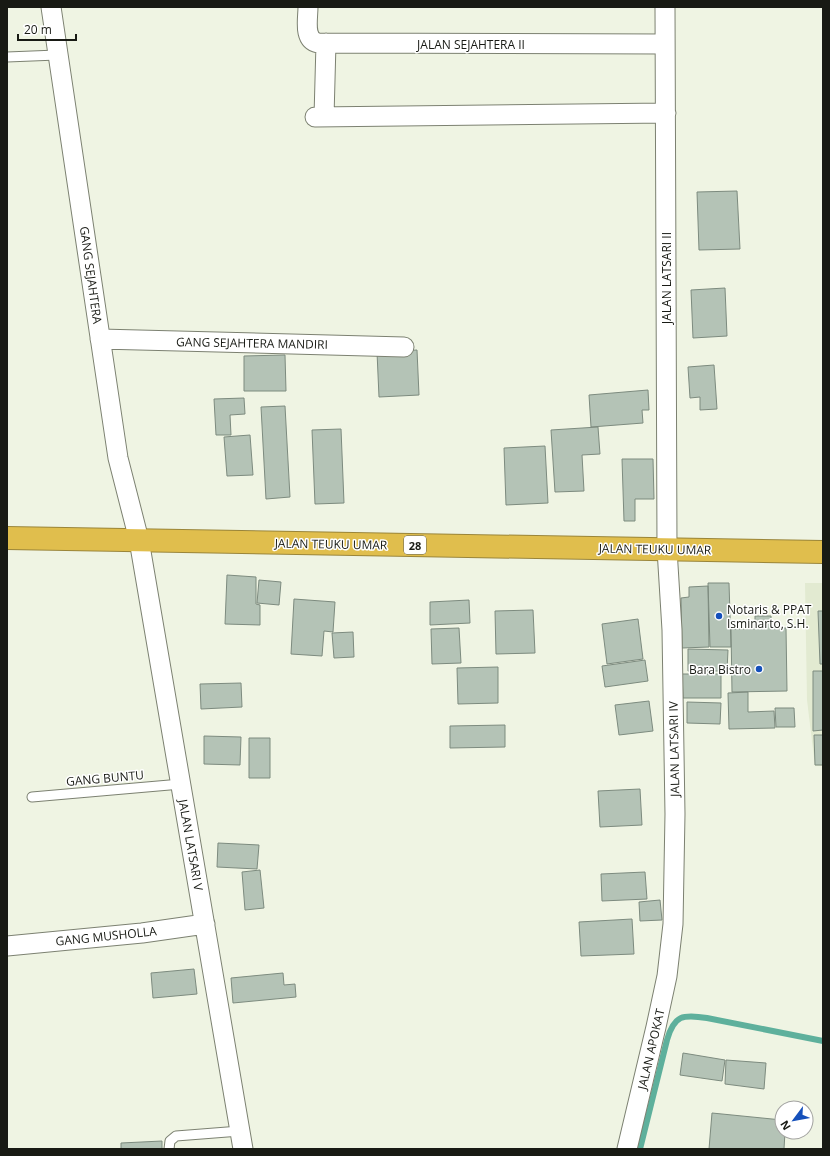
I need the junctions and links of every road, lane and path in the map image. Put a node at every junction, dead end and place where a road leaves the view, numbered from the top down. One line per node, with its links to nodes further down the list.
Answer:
1 (51, 7): 6 (street, GANG SEJAHTERA)
2 (308, 7): 4 (street, JALAN SEJAHTERA II)
3 (665, 7): 5 (street, JALAN LATSARI II)
4 (326, 43): 5 (street, JALAN SEJAHTERA II); 8 (street)
5 (665, 44): 8 (street, JALAN LATSARI II)
6 (57, 55): 7 (lane); 9 (street, GANG SEJAHTERA)
7 (7, 57)
8 (666, 113): 13 (street, JALAN LATSARI II)
9 (100, 339): 10 (street, GANG SEJAHTERA MANDIRI); 12 (street, GANG SEJAHTERA)
10 (404, 347)
11 (7, 538): 12 (highway, JALAN TEUKU UMAR / 28)
12 (139, 540): 13 (highway, JALAN TEUKU UMAR / 28); 15 (street, JALAN LATSARI V)
13 (667, 549): 14 (highway, JALAN TEUKU UMAR / 28); 19 (street, JALAN LATSARI IV)
14 (823, 552)
15 (180, 784): 16 (lane, GANG BUNTU); 17 (street, JALAN LATSARI V)
16 (32, 796)
17 (205, 924): 18 (street, GANG MUSHOLLA); 20 (street, JALAN LATSARI V)
18 (7, 946)
19 (671, 949): 22 (street, JALAN APOKAT)
20 (242, 1140): 21 (lane)
21 (169, 1149)
22 (627, 1149)

